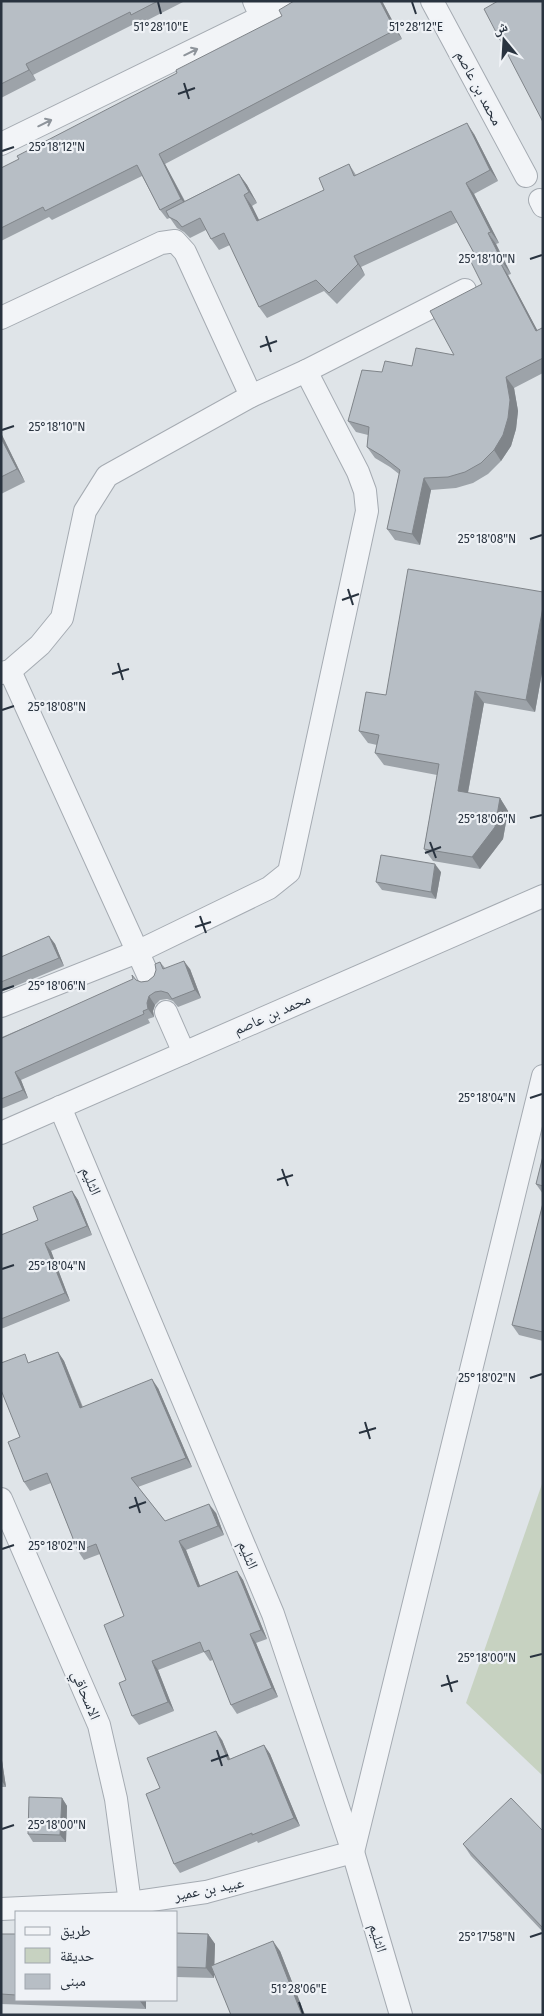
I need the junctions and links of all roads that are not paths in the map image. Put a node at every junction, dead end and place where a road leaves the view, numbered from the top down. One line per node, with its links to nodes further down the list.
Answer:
1 (294, 1): 3 (street)
2 (432, 1): 5 (street, محمد بن عاصم)
3 (258, 9): 4 (street, one-way to 3)
4 (1, 144)
5 (526, 176)
6 (465, 290): 8 (street)
7 (1, 318): 9 (street)
8 (306, 371): 9 (street); 12 (street)
9 (251, 396): 10 (street)
10 (6, 672): 12 (street)
11 (543, 896): 16 (street, محمد بن عاصم)
12 (137, 952): 13 (street); 14 (street)
13 (149, 977)
14 (1, 1006)
15 (166, 1012): 16 (street)
16 (184, 1053): 18 (street, محمد بن عاصم)
17 (543, 1076): 21 (street)
18 (60, 1107): 19 (street, محمد بن عاصم); 21 (street, الثليم)
19 (1, 1133)
20 (1, 1500): 22 (street, الاسحاقي)
21 (353, 1852): 22 (street, عبيد بن عمير); 24 (street, الثليم)
22 (130, 1903): 23 (street, عبيد بن عمير)
23 (1, 1909)
24 (401, 2015)

